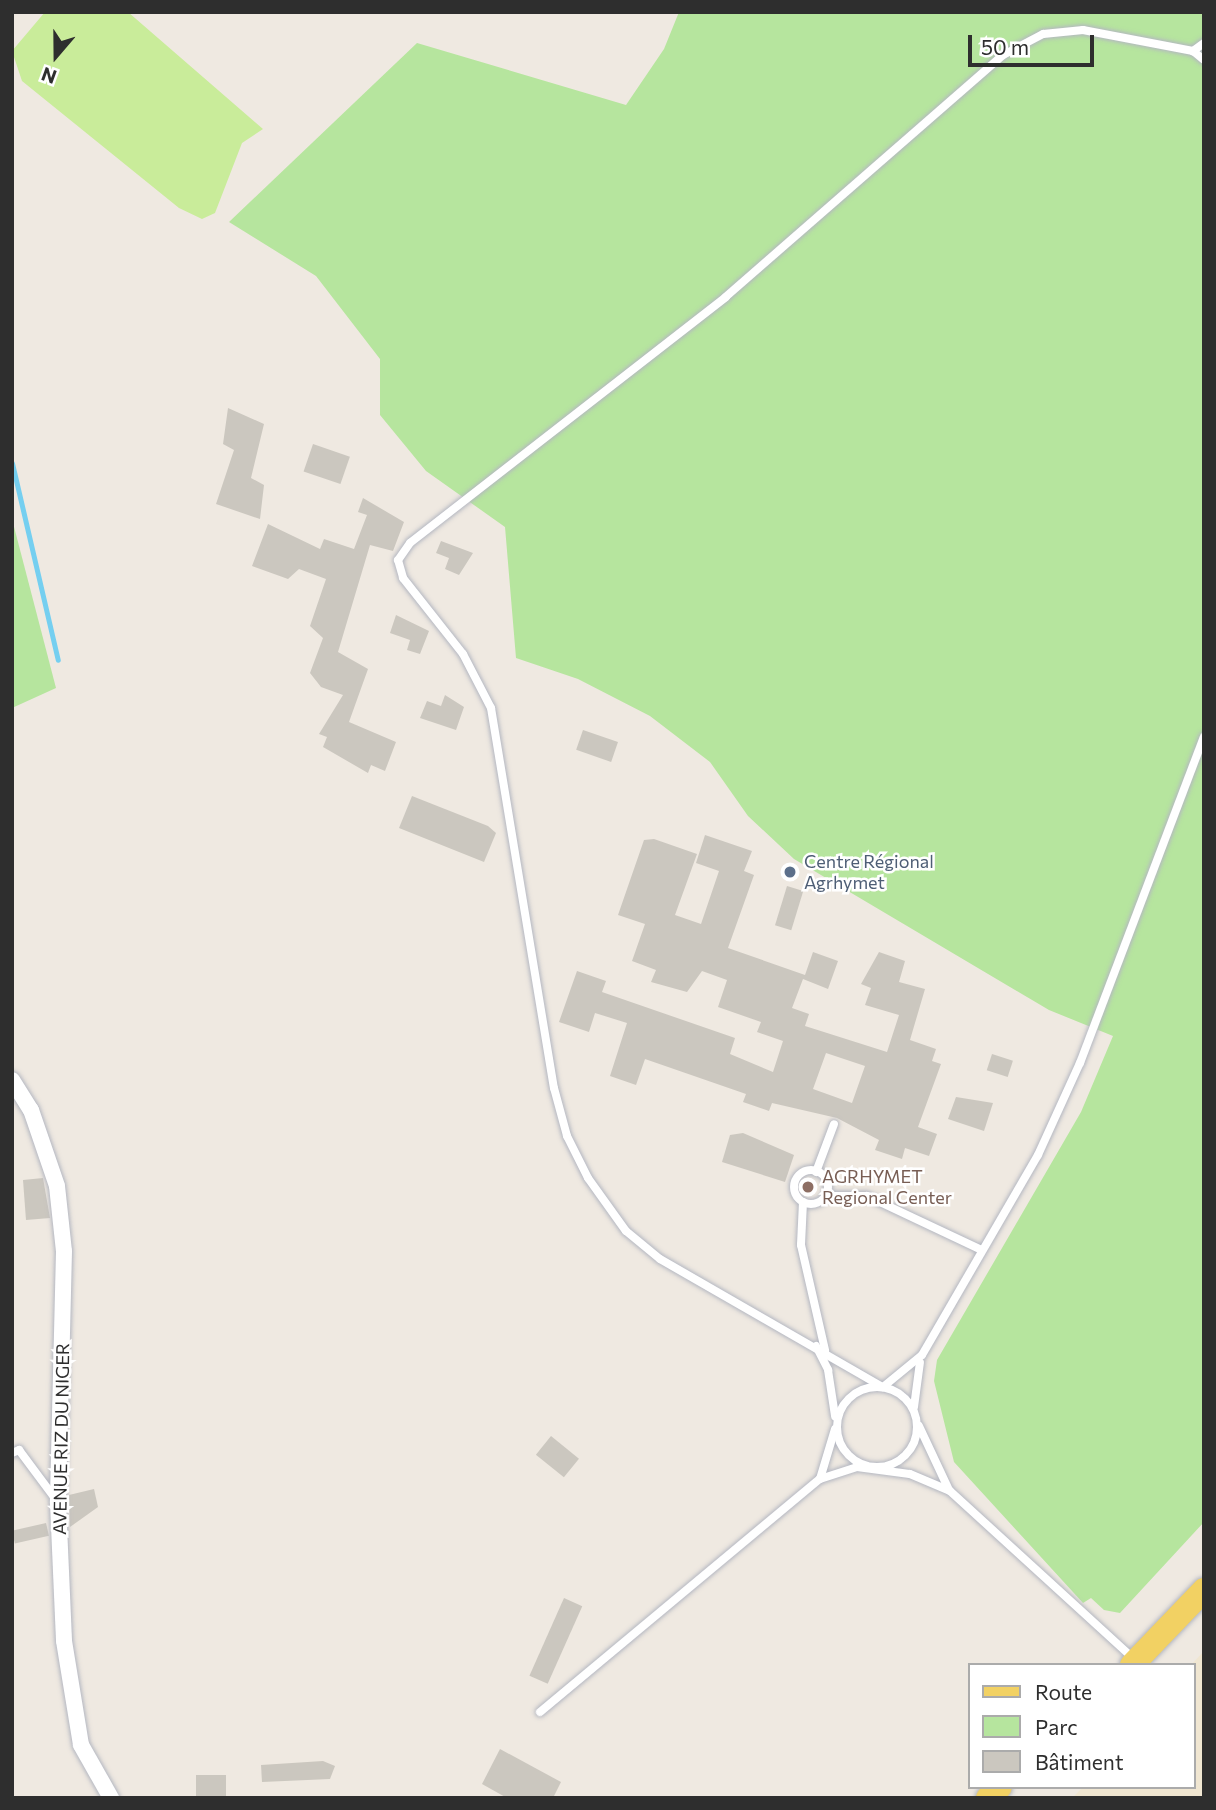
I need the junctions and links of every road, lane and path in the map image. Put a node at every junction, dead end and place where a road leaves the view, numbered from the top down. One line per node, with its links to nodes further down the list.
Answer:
1 (1204, 43): 2 (lane)
2 (1193, 51): 3 (lane); 11 (lane)
3 (1204, 60)
4 (1204, 737): 10 (lane)
5 (12, 1080): 21 (street, AVENUE RIZ DU NIGER)
6 (834, 1124): 7 (lane)
7 (816, 1172): 8 (lane); 9 (lane)
8 (825, 1196): 9 (lane); 10 (lane)
9 (803, 1202): 12 (lane)
10 (982, 1250): 13 (lane)
11 (816, 1346): 12 (lane); 16 (lane)
12 (825, 1350): 14 (lane)
13 (922, 1355): 14 (lane); 15 (lane)
14 (883, 1387): 15 (lane); 16 (lane)
15 (915, 1415): 18 (lane); 20 (lane)
16 (836, 1426): 18 (lane); 19 (lane)
17 (16, 1452): 21 (lane)
18 (876, 1467): 19 (lane); 20 (lane)
19 (820, 1479): 24 (lane)
20 (950, 1491): 23 (lane)
21 (58, 1503): 25 (street, AVENUE RIZ DU NIGER)
22 (1204, 1590): 23 (main road)
23 (1134, 1663)
24 (540, 1712)
25 (111, 1798)

